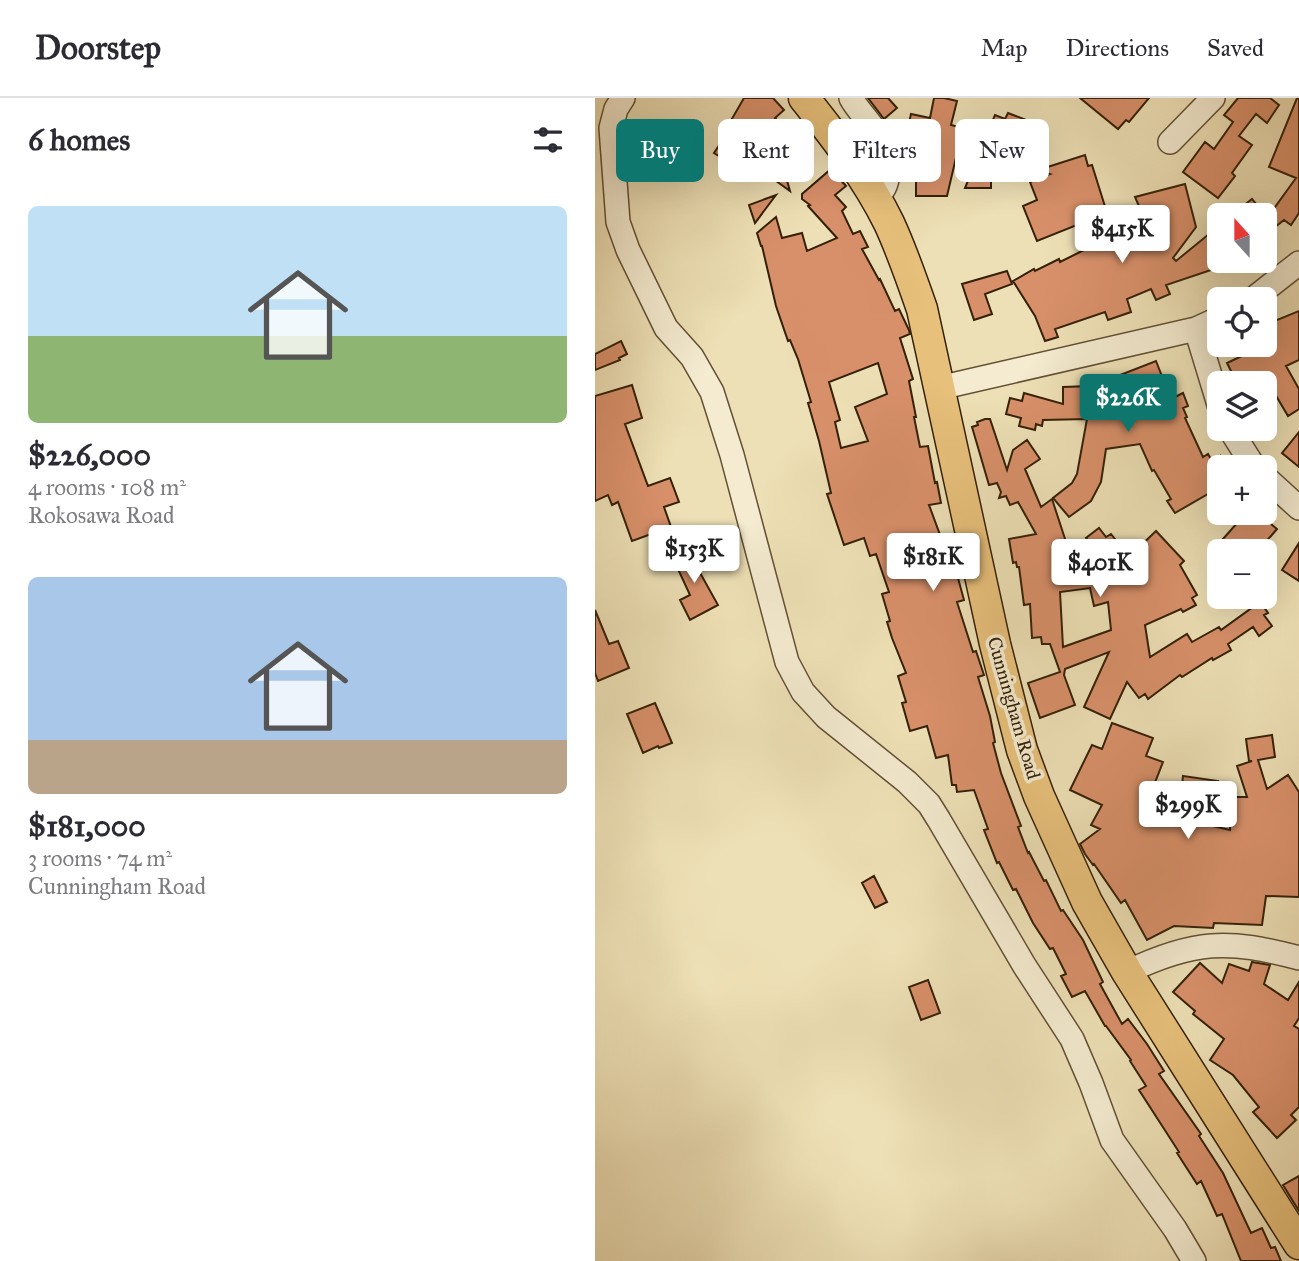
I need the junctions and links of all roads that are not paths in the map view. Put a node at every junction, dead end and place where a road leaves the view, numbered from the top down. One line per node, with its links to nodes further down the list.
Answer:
1 (622, 98): 18 (street)
2 (804, 98): 6 (main road, Cunningham Road)
3 (851, 98): 6 (street)
4 (1213, 98): 5 (street)
5 (1170, 142)
6 (875, 199): 12 (main road, Cunningham Road)
7 (1299, 263): 8 (street)
8 (1268, 287)
9 (1207, 324): 10 (street)
10 (1196, 329): 11 (street); 12 (street)
11 (1209, 371)
12 (939, 388): 16 (main road, Cunningham Road)
13 (1277, 488): 14 (street)
14 (1299, 508)
15 (1299, 958): 16 (street)
16 (1127, 972): 17 (main road, Cunningham Road)
17 (1299, 1244)
18 (1194, 1261)

